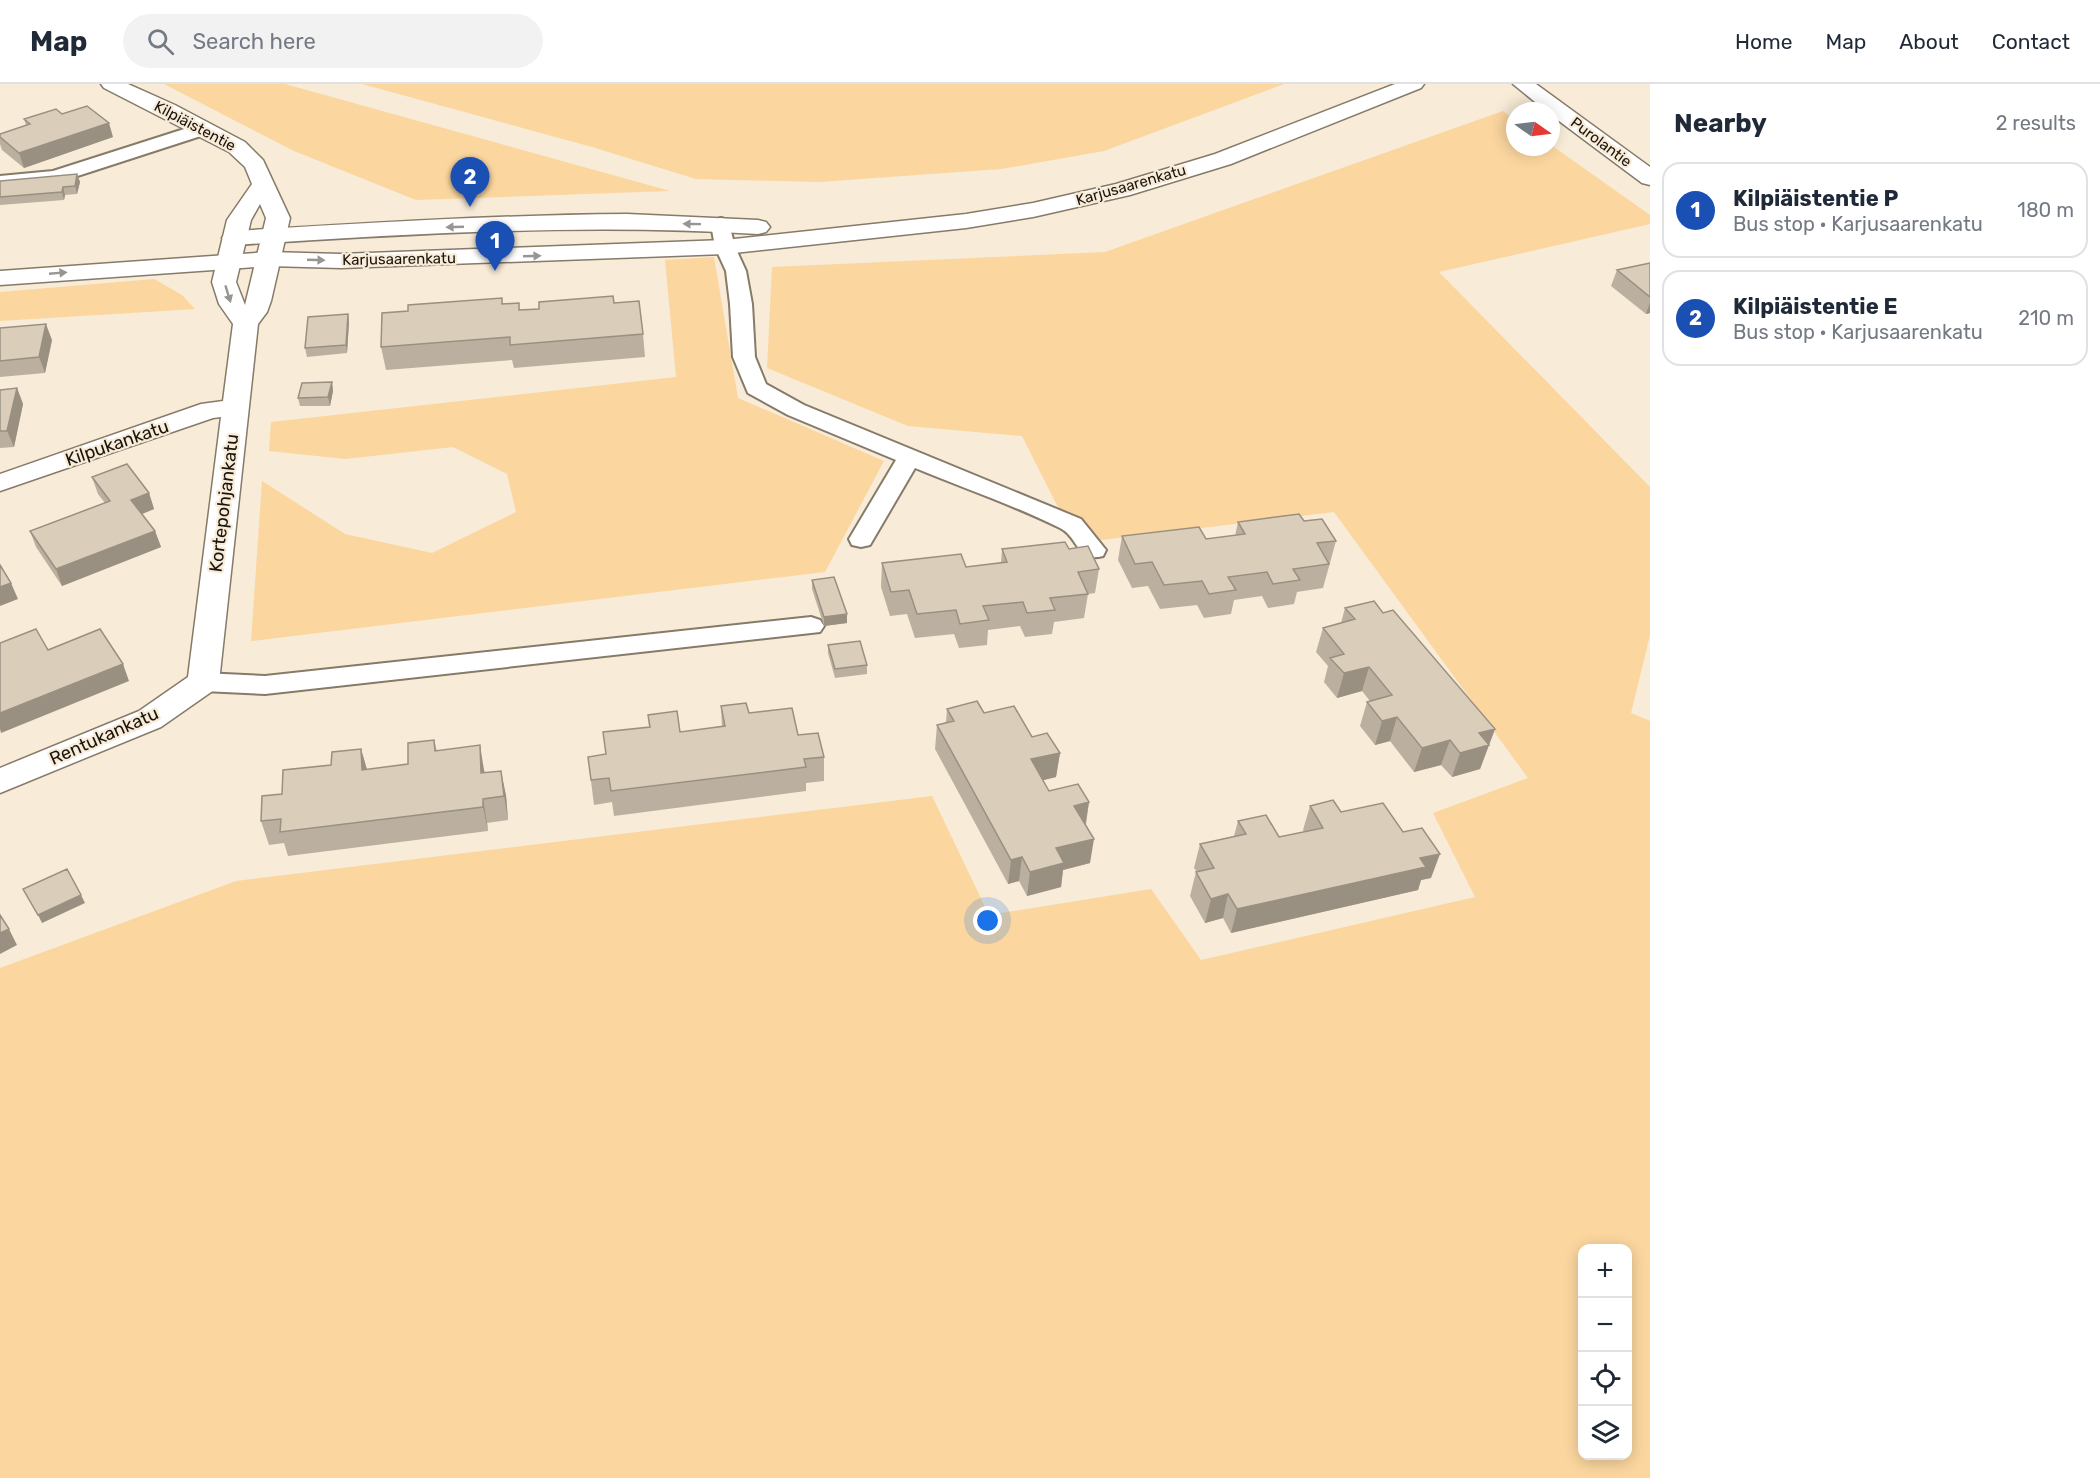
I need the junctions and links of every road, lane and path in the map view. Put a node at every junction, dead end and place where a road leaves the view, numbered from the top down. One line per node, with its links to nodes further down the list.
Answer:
1 (111, 84): 4 (street, Kilpiäistentie)
2 (1414, 84): 8 (street, Karjusaarenkatu)
3 (1523, 84): 5 (street, Purolantie)
4 (203, 129): 6 (lane); 7 (street, Kilpiäistentie)
5 (1650, 178)
6 (0, 182)
7 (264, 184): 10 (street, Kilpiäistentie); 11 (street)
8 (723, 235): 10 (street, Karjusaarenkatu, one-way to 10); 10 (street, Karjusaarenkatu, one-way to 8); 17 (lane)
9 (209, 240): 11 (street, Karjusaarenkatu)
10 (271, 247): 11 (street, Karjusaarenkatu); 15 (street, Kortepohjankatu)
11 (231, 250): 14 (street, Karjusaarenkatu, one-way to 11); 15 (street, one-way to 15)
12 (57, 252): 13 (street)
13 (0, 257)
14 (0, 278)
15 (246, 323): 16 (street, Kortepohjankatu)
16 (236, 408): 18 (street, Kilpukankatu); 22 (street, Kortepohjankatu)
17 (910, 456): 19 (lane); 20 (lane)
18 (0, 483)
19 (861, 539)
20 (1094, 550)
21 (812, 626): 22 (lane)
22 (203, 682): 23 (street, Rentukankatu)
23 (0, 781)

